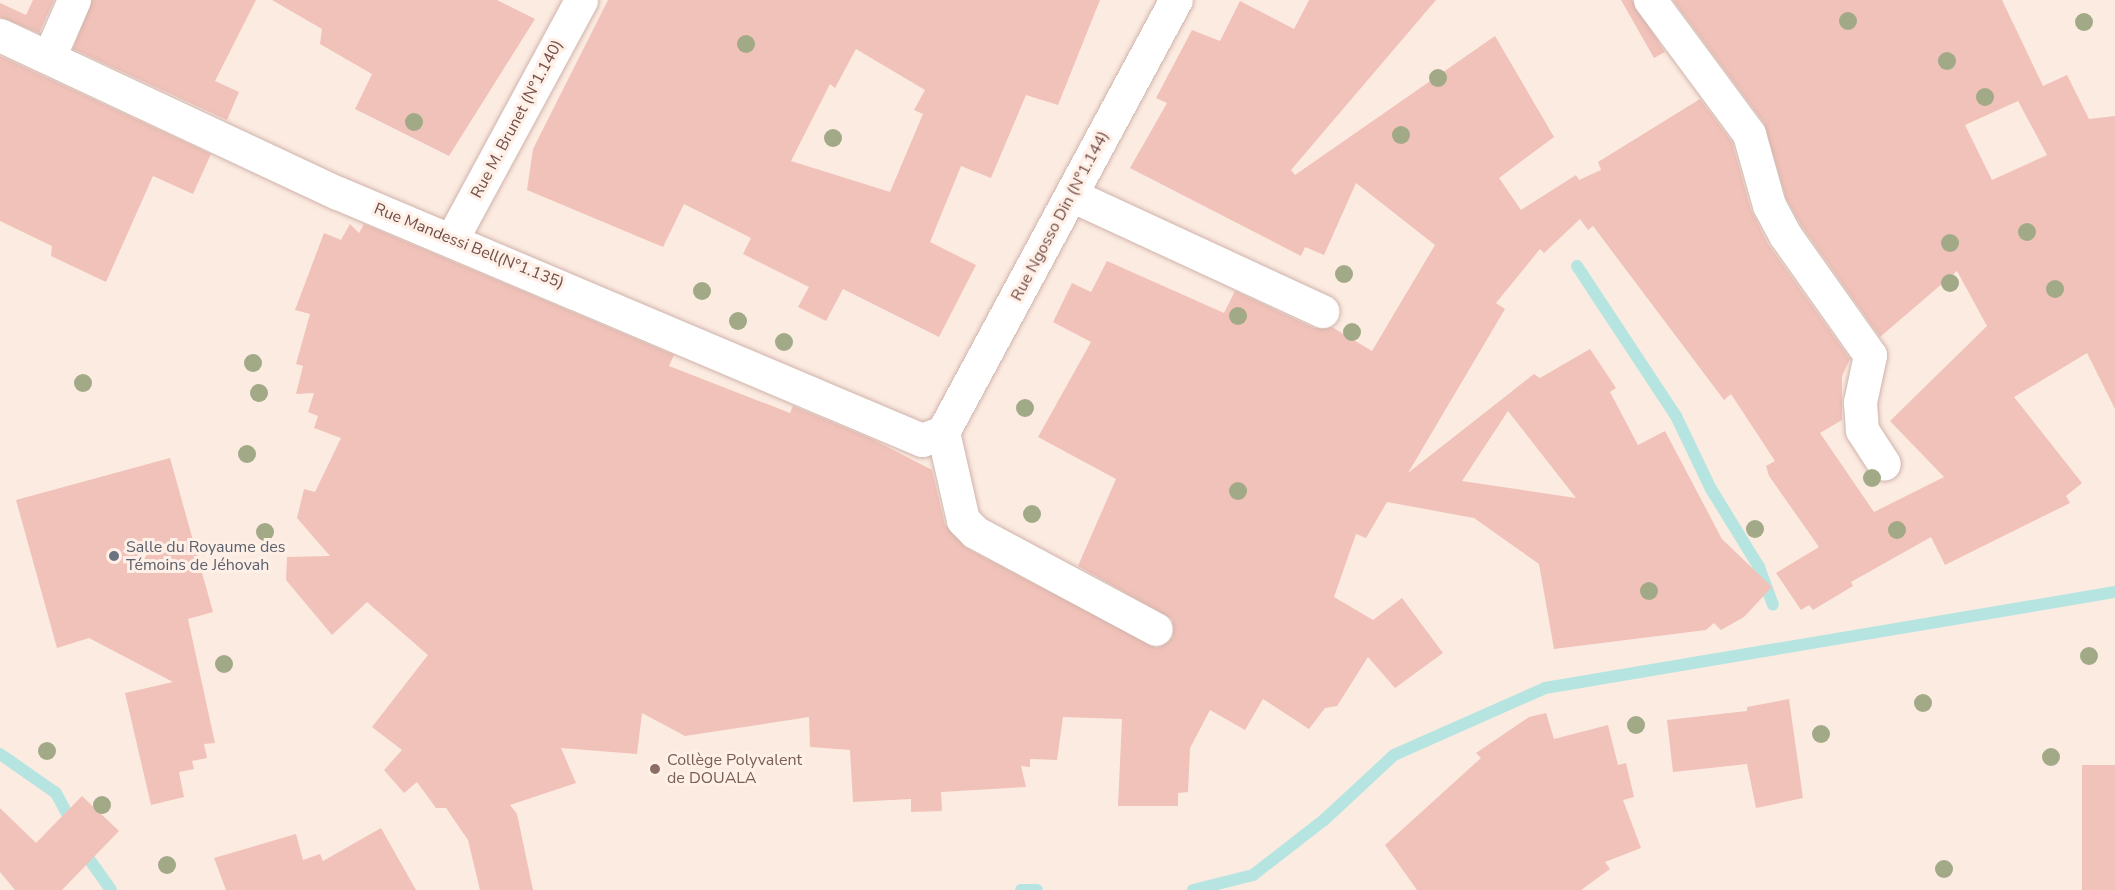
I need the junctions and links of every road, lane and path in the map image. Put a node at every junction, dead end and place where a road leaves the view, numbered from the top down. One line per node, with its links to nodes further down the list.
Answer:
1 (74, 0): 6 (street)
2 (581, 0): 8 (street, Rue M. Brunet (N°1.140))
3 (1176, 0): 7 (street, Rue Ngosso Din (N°1.144))
4 (1650, 0): 11 (street)
5 (0, 35): 6 (street, Rue Mandessi Bell(N°1.135))
6 (49, 57): 8 (street, Rue Mandessi Bell(N°1.135))
7 (1071, 195): 9 (street); 10 (street, Rue Ngosso Din (N°1.144))
8 (453, 237): 10 (street, Rue Mandessi Bell(N°1.135))
9 (1322, 311)
10 (944, 432): 12 (street)
11 (1884, 464)
12 (1156, 629)

